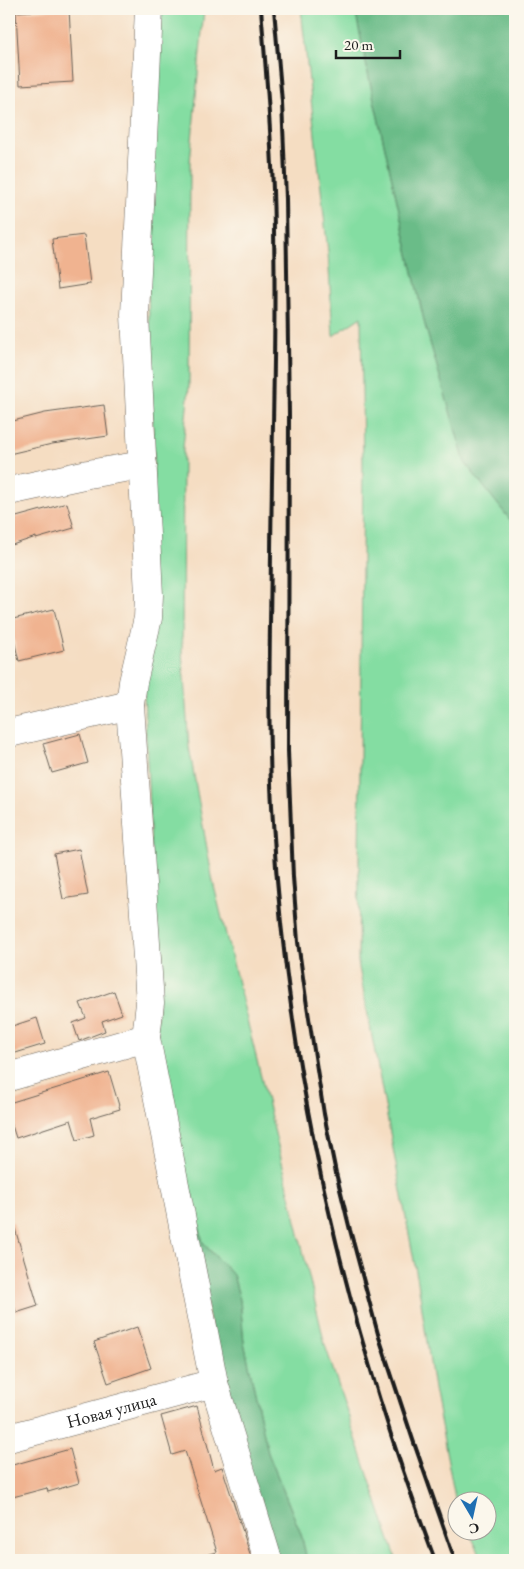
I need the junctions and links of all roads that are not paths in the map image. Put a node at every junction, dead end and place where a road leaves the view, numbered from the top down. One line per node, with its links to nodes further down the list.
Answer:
1 (149, 9): 2 (street)
2 (143, 465): 3 (street); 4 (street)
3 (9, 491)
4 (130, 705): 5 (street); 6 (street)
5 (9, 733)
6 (146, 1038): 7 (street); 8 (street)
7 (9, 1077)
8 (214, 1383): 9 (street, Новая улица); 10 (street)
9 (9, 1438)
10 (268, 1560)

